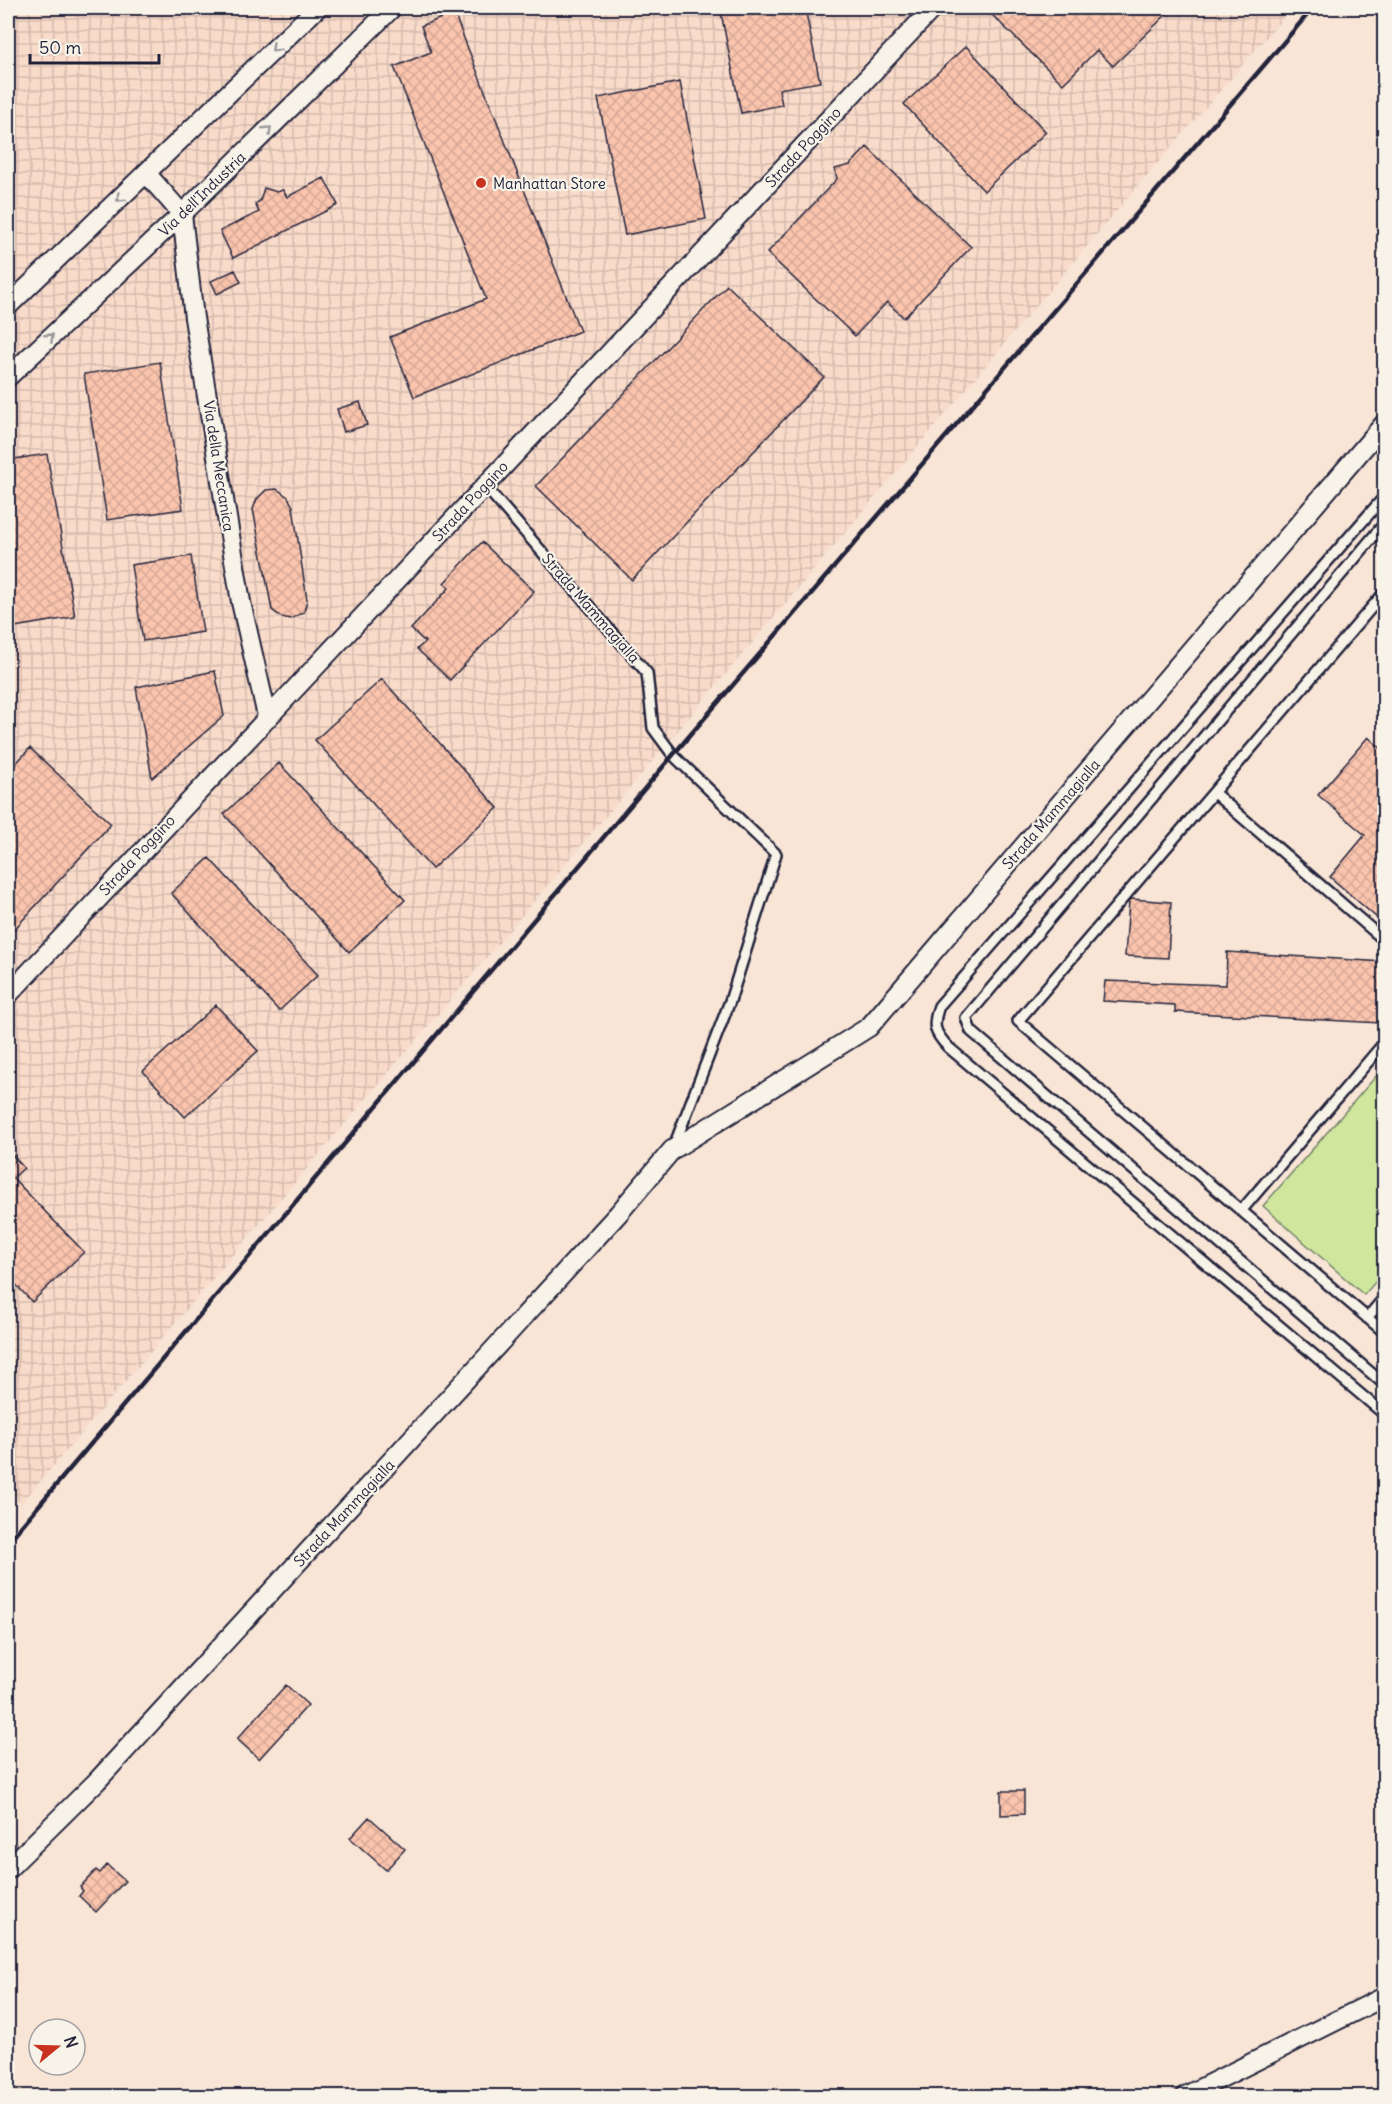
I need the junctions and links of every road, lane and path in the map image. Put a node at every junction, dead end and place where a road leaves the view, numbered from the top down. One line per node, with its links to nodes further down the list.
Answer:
1 (317, 8): 4 (street, one-way to 4)
2 (392, 8): 5 (street, Via dell'Industria, one-way to 2)
3 (933, 8): 9 (street, Strada Poggino)
4 (146, 173): 5 (street); 6 (street, one-way to 6)
5 (182, 214): 7 (street, Via dell'Industria, one-way to 5); 13 (street, Via della Meccanica)
6 (8, 306)
7 (8, 377)
8 (1384, 424): 18 (street, Strada Mammagialla)
9 (484, 486): 13 (street, Strada Poggino); 18 (lane, Strada Mammagialla)
10 (1384, 497): 24 (lane)
11 (1384, 524): 23 (lane)
12 (1384, 593): 14 (lane)
13 (267, 716): 16 (street, Strada Poggino)
14 (1214, 793): 15 (lane); 19 (lane)
15 (1384, 940)
16 (8, 995)
17 (1384, 1043): 19 (lane)
18 (672, 1150): 25 (street, Strada Mammagialla)
19 (1241, 1211): 21 (lane)
20 (1384, 1298): 21 (lane)
21 (1367, 1318): 22 (lane)
22 (1384, 1332)
23 (1384, 1384)
24 (1384, 1414)
25 (8, 1869)
26 (1384, 1996): 27 (street)
27 (1185, 2097)

